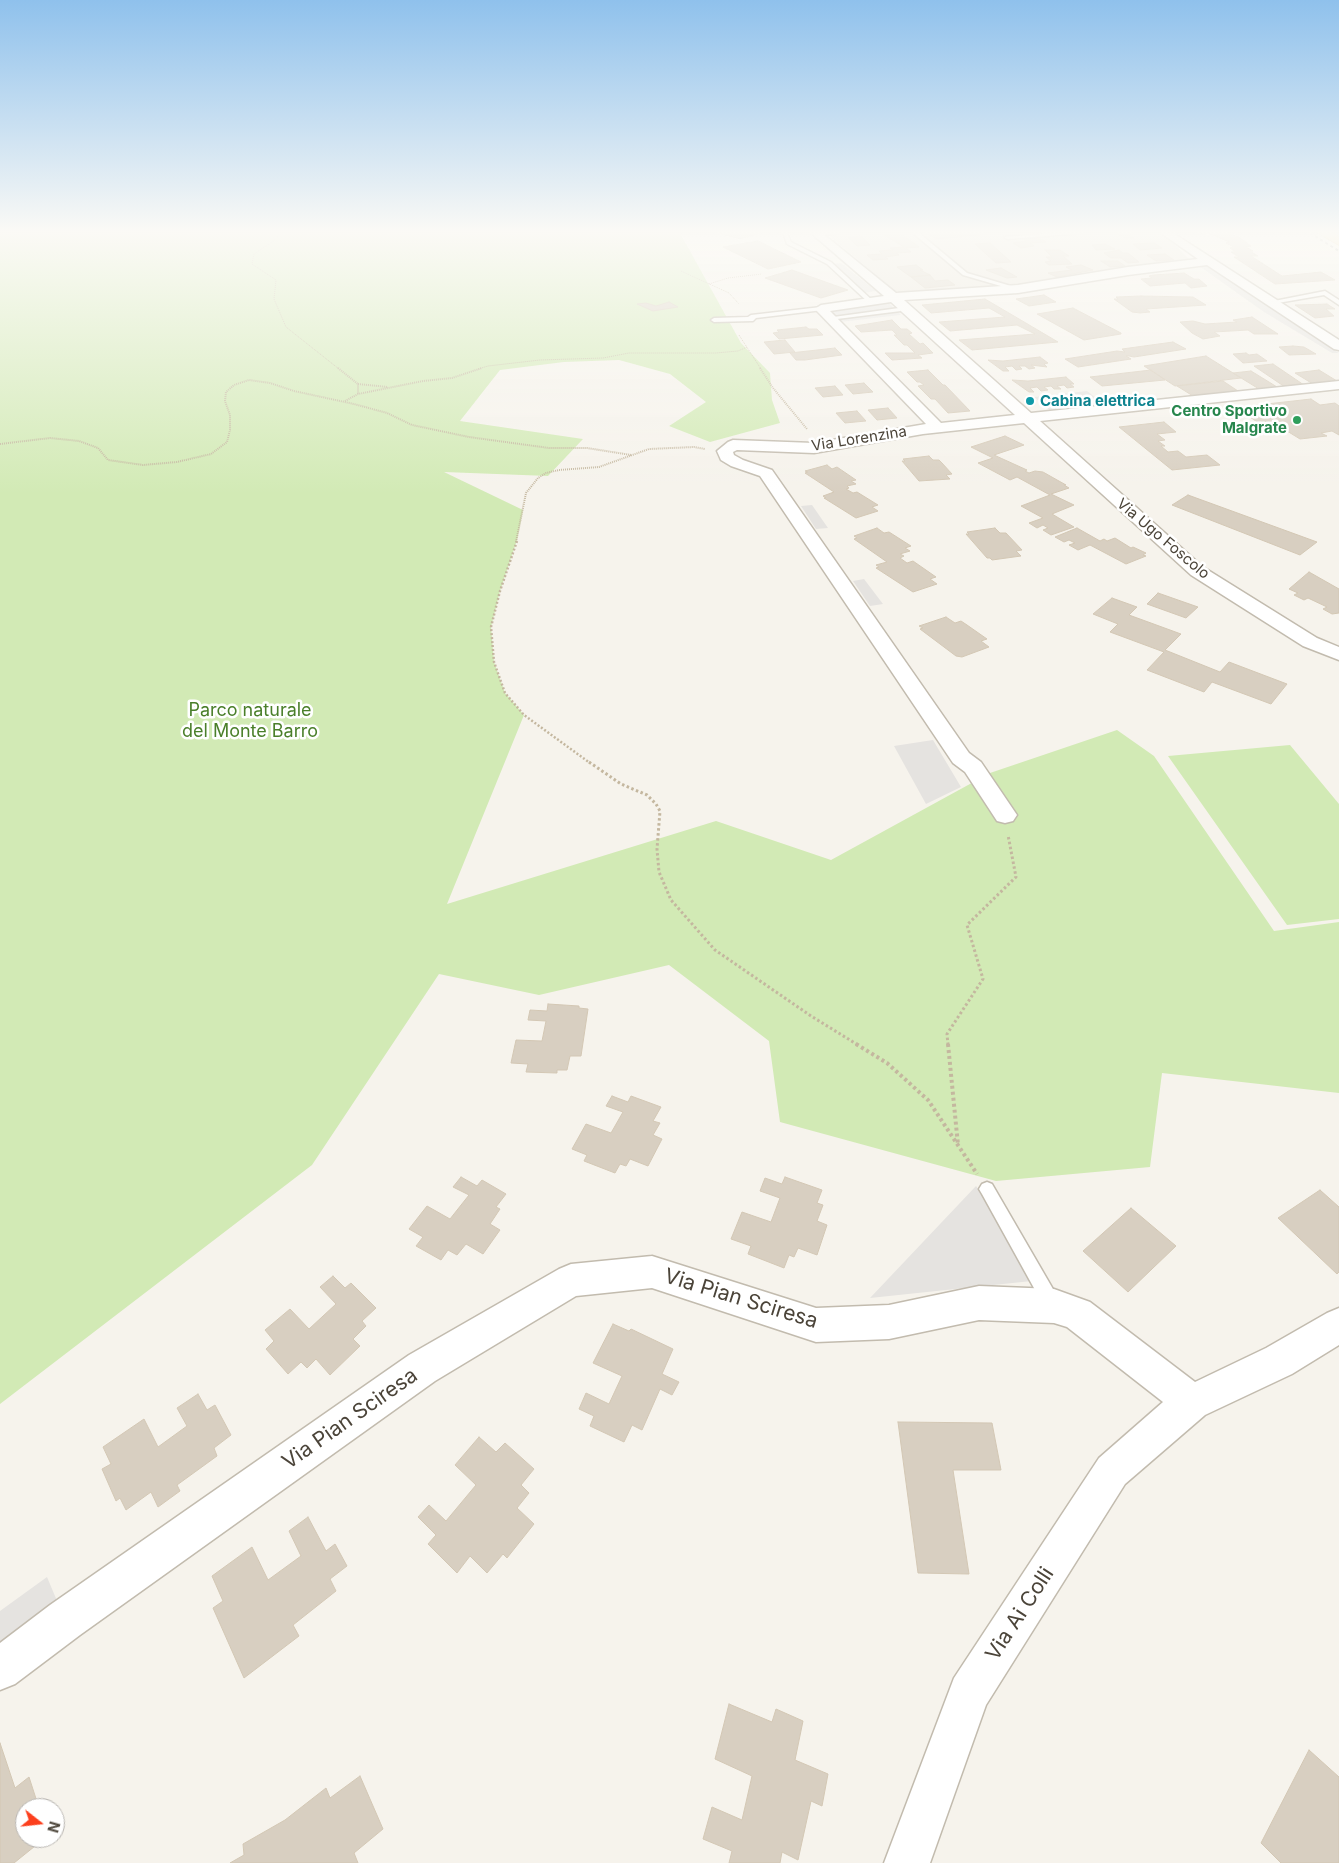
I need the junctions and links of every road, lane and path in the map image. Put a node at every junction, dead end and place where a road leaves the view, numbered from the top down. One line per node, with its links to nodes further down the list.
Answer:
1 (283, 320): 8 (path)
2 (749, 320): 7 (path)
3 (831, 320): 14 (street)
4 (918, 320): 13 (street, Via Ugo Foscolo)
5 (1299, 320): 6 (street)
6 (1339, 346)
7 (747, 347): 10 (path); 15 (path)
8 (358, 384): 10 (path); 11 (path)
9 (1339, 385): 13 (street, Via Lorenzina)
10 (391, 388): 11 (path)
11 (358, 394): 12 (path)
12 (344, 402): 16 (path); 18 (path)
13 (1027, 419): 14 (street, Via Lorenzina); 19 (street, Via Ugo Foscolo)
14 (938, 428): 17 (street, Via Lorenzina)
15 (809, 433)
16 (0, 444)
17 (725, 452): 18 (path); 20 (street)
18 (632, 455): 21 (path)
19 (1339, 654)
20 (1005, 815): 21 (path)
21 (958, 1147): 22 (path)
22 (987, 1189): 23 (lane)
23 (1054, 1306): 25 (street, Via Pian Sciresa); 26 (street, Via Pian Sciresa)
24 (1339, 1325): 25 (street)
25 (1192, 1402): 27 (street, Via Ai Colli)
26 (0, 1669)
27 (907, 1863)

